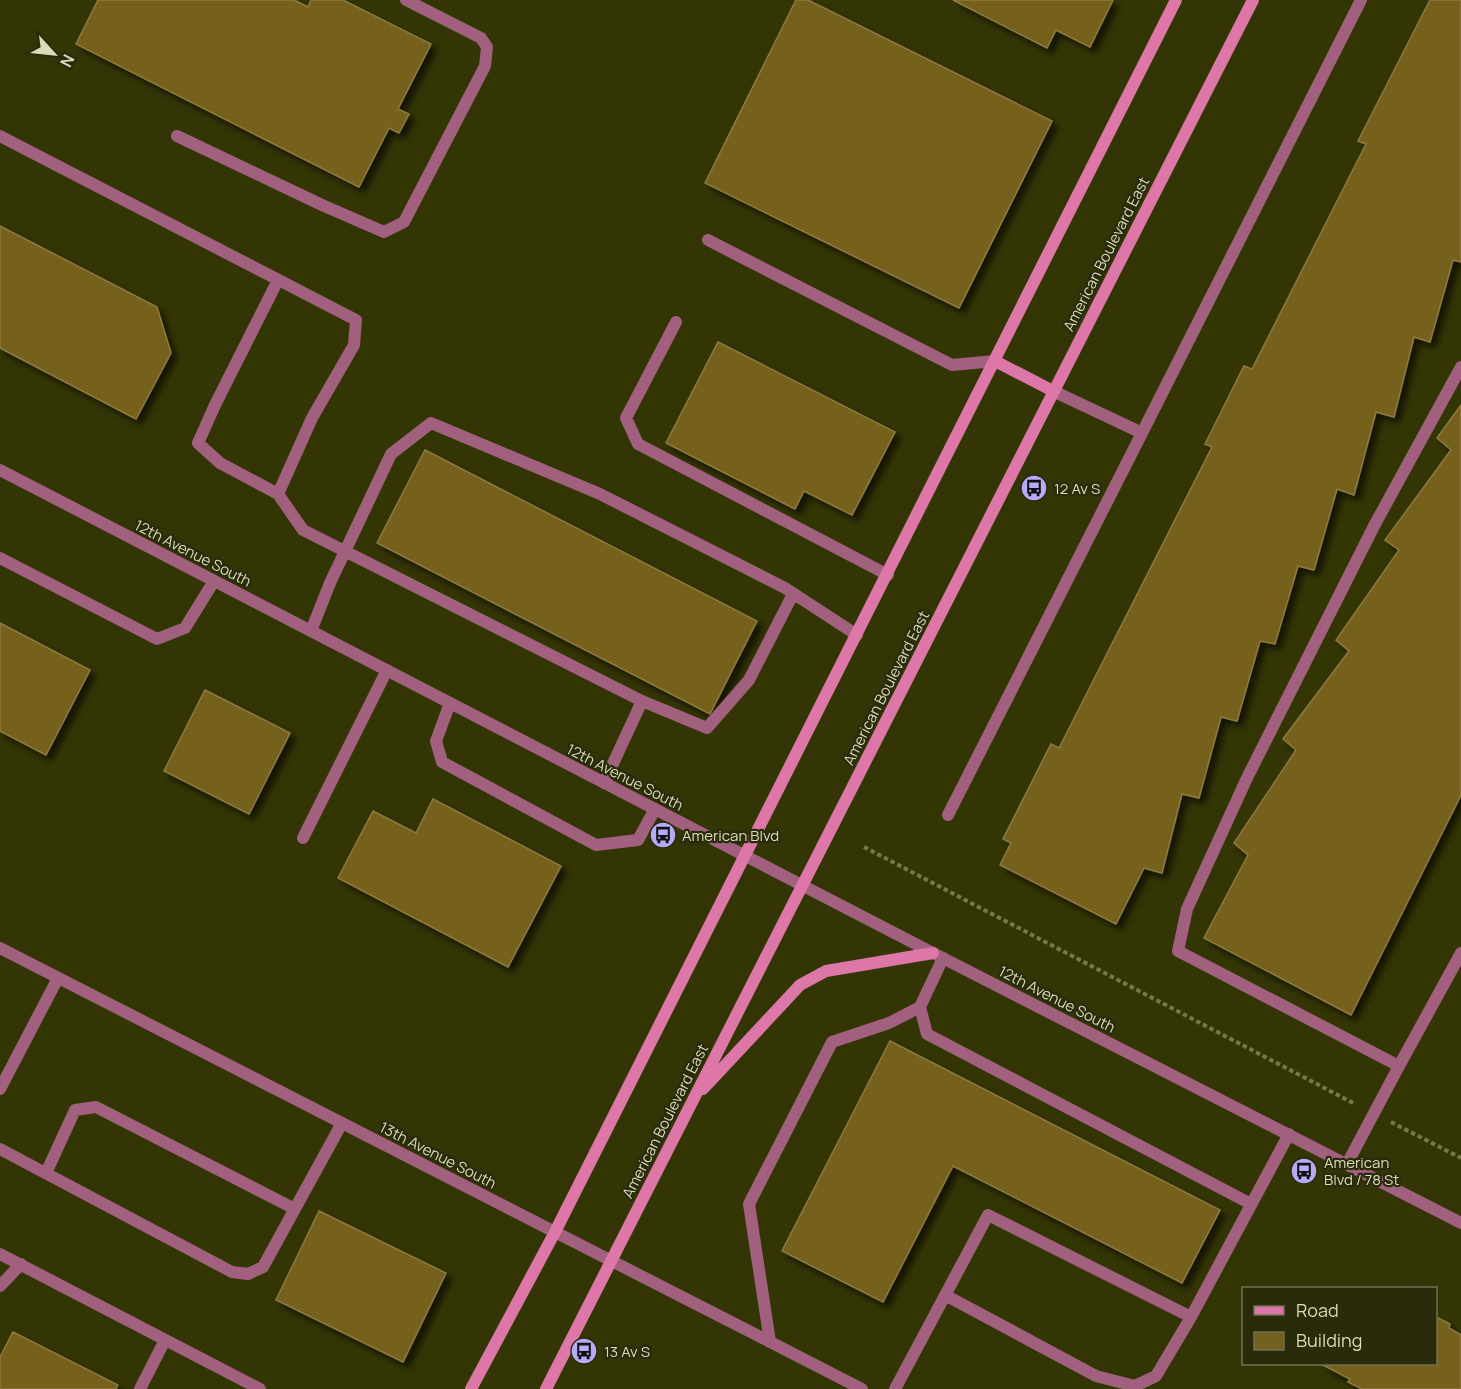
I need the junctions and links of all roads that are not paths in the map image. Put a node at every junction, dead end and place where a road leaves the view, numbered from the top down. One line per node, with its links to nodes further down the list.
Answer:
1 (406, 0): 6 (street)
2 (1176, 0): 10 (main road)
3 (1253, 0): 12 (main road, American Boulevard East)
4 (1361, 0): 13 (street)
5 (0, 136): 8 (street)
6 (177, 136)
7 (708, 240): 10 (street)
8 (278, 280): 15 (street); 15 (street)
9 (676, 322): 18 (street)
10 (995, 362): 12 (main road); 18 (main road)
11 (1461, 367): 37 (street)
12 (1053, 391): 13 (street); 31 (main road, American Boulevard East)
13 (1142, 433): 28 (street)
14 (0, 470): 19 (street, 12th Avenue South)
15 (278, 494): 16 (street)
16 (346, 550): 20 (street); 21 (street); 24 (street)
17 (0, 558): 19 (street)
18 (888, 575): 22 (main road)
19 (214, 581): 21 (street, 12th Avenue South)
20 (794, 594): 22 (street); 24 (street)
21 (311, 631): 23 (street, 12th Avenue South)
22 (857, 635): 30 (main road)
23 (387, 670): 25 (street, 12th Avenue South); 29 (street)
24 (642, 701): 26 (street)
25 (450, 703): 26 (street, 12th Avenue South); 27 (street)
26 (604, 783): 27 (street, 12th Avenue South)
27 (655, 809): 30 (street, 12th Avenue South)
28 (948, 814)
29 (303, 838)
30 (745, 855): 31 (street, 12th Avenue South); 48 (main road)
31 (802, 885): 34 (street, 12th Avenue South); 39 (main road, American Boulevard East)
32 (0, 948): 35 (street, 13th Avenue South)
33 (1461, 953): 37 (street)
34 (938, 955): 36 (street); 39 (main road); 41 (street, 12th Avenue South)
35 (58, 978): 38 (street); 40 (street, 13th Avenue South)
36 (920, 1007): 45 (street); 56 (street)
37 (1400, 1066): 43 (street)
38 (0, 1089)
39 (692, 1101): 50 (main road, American Boulevard East)
40 (342, 1123): 46 (street); 48 (street, 13th Avenue South)
41 (1288, 1134): 43 (street, 12th Avenue South); 45 (street)
42 (0, 1149): 44 (street)
43 (1347, 1164): 47 (street, 12th Avenue South)
44 (46, 1173): 46 (street); 46 (street)
45 (1251, 1204): 54 (street)
46 (295, 1209)
47 (1461, 1223)
48 (555, 1232): 50 (street, 13th Avenue South); 60 (main road)
49 (0, 1254): 51 (street)
50 (611, 1261): 56 (street, 13th Avenue South); 61 (main road, American Boulevard East)
51 (21, 1264): 52 (street); 55 (street)
52 (0, 1286)
53 (945, 1295): 54 (street); 54 (street); 63 (street)
54 (1191, 1317)
55 (165, 1340): 58 (street); 59 (street)
56 (770, 1342): 57 (street, 13th Avenue South)
57 (845, 1385): 62 (street, 13th Avenue South)
58 (140, 1389)
59 (260, 1389)
60 (471, 1389)
61 (546, 1389)
62 (862, 1389)
63 (894, 1389)

